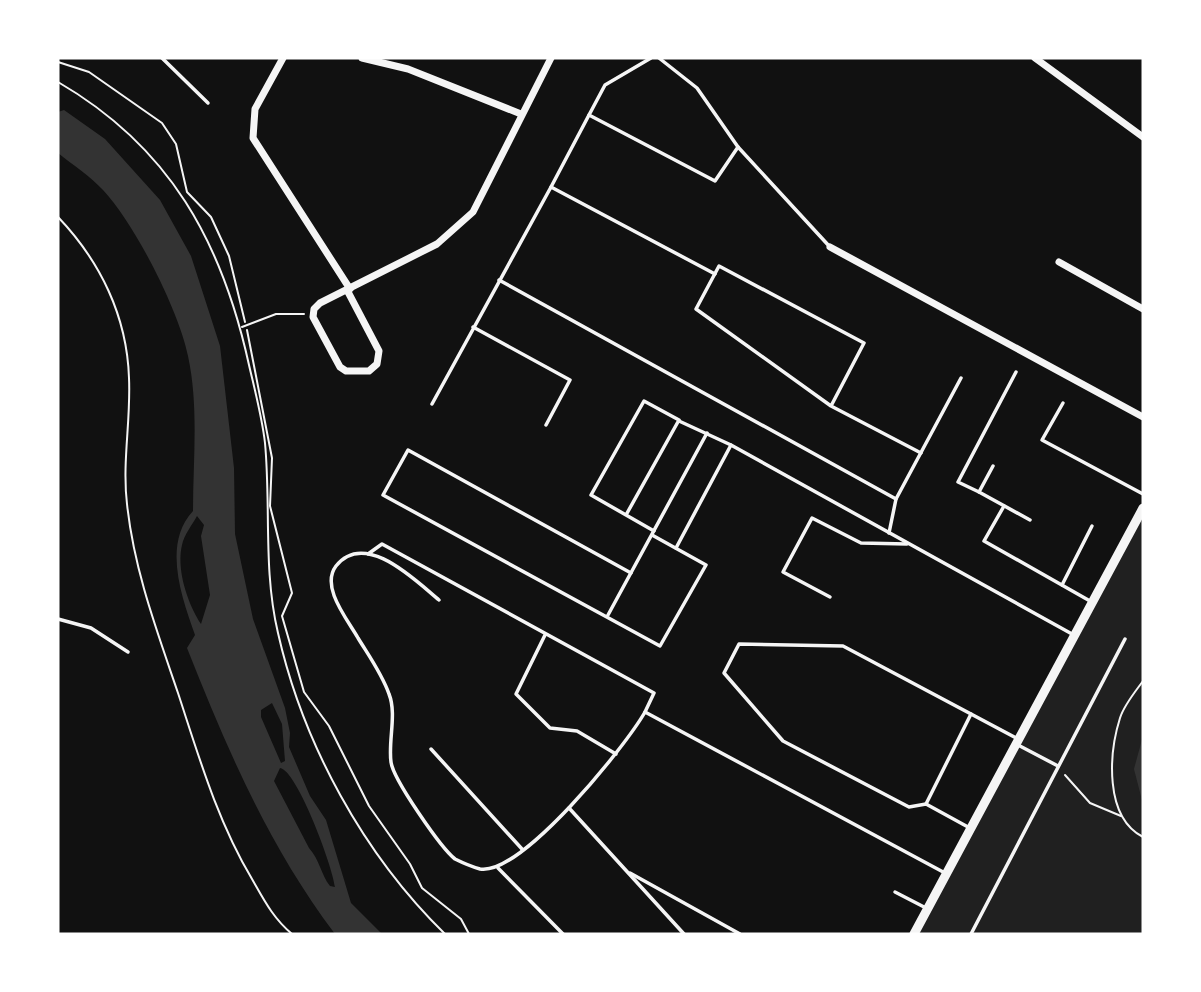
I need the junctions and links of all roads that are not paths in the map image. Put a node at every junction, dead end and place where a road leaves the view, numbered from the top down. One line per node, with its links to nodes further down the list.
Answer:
1 (164, 58): 8 (lane)
2 (282, 58): 18 (street)
3 (362, 58): 9 (street)
4 (551, 58): 9 (street)
5 (651, 58): 10 (lane)
6 (659, 58): 12 (lane)
7 (1035, 58): 11 (street)
8 (208, 103)
9 (521, 114): 18 (street)
10 (589, 115): 12 (lane); 13 (lane)
11 (1143, 137)
12 (738, 147): 14 (lane)
13 (551, 187): 16 (lane); 17 (lane)
14 (830, 247): 26 (street)
15 (1059, 262): 19 (street)
16 (715, 274): 25 (lane); 25 (lane)
17 (499, 280): 20 (lane); 35 (lane)
18 (349, 289): 18 (street)
19 (1143, 309)
20 (472, 326): 24 (lane); 28 (lane)
21 (1016, 372): 33 (lane)
22 (961, 379): 31 (lane)
23 (1063, 403): 34 (lane)
24 (432, 404)
25 (831, 406): 31 (lane)
26 (1143, 418)
27 (679, 420): 29 (lane); 38 (lane); 38 (lane)
28 (546, 425)
29 (707, 433): 30 (lane); 41 (lane)
30 (731, 445): 42 (lane); 44 (lane)
31 (921, 453): 35 (lane)
32 (993, 466): 33 (lane)
33 (979, 492): 36 (lane)
34 (1143, 494)
35 (896, 499): 42 (lane)
36 (1004, 506): 39 (lane); 47 (lane)
37 (1143, 508): 50 (street)
38 (626, 515): 41 (lane)
39 (1030, 520)
40 (1092, 526): 47 (lane)
41 (653, 533): 44 (lane); 46 (lane)
42 (889, 533): 43 (lane)
43 (909, 544): 48 (lane); 54 (lane)
44 (676, 548): 51 (lane)
45 (368, 554): 49 (lane); 53 (lane); 67 (lane)
46 (631, 573): 51 (lane); 51 (lane)
47 (1062, 585): 50 (lane)
48 (830, 597)
49 (439, 600)
50 (1092, 602): 54 (street)
51 (608, 615)
52 (58, 619): 56 (lane)
53 (545, 635): 57 (lane); 61 (lane)
54 (1074, 635): 59 (street)
55 (1125, 639): 62 (lane)
56 (128, 652)
57 (645, 712): 61 (lane); 69 (lane)
58 (971, 713): 59 (lane); 63 (lane); 63 (lane)
59 (1018, 742): 62 (lane); 65 (street)
60 (430, 749): 66 (lane)
61 (617, 754): 64 (lane)
62 (1058, 766): 76 (lane)
63 (926, 804): 65 (lane)
64 (569, 808): 66 (lane); 68 (lane)
65 (970, 829): 69 (street)
66 (522, 849): 67 (lane)
67 (498, 867): 72 (lane)
68 (625, 870): 73 (lane); 74 (lane)
69 (946, 874): 71 (street)
70 (895, 892): 71 (lane)
71 (928, 909): 75 (street)
72 (562, 934)
73 (684, 934)
74 (740, 934)
75 (914, 934)
76 (971, 934)

